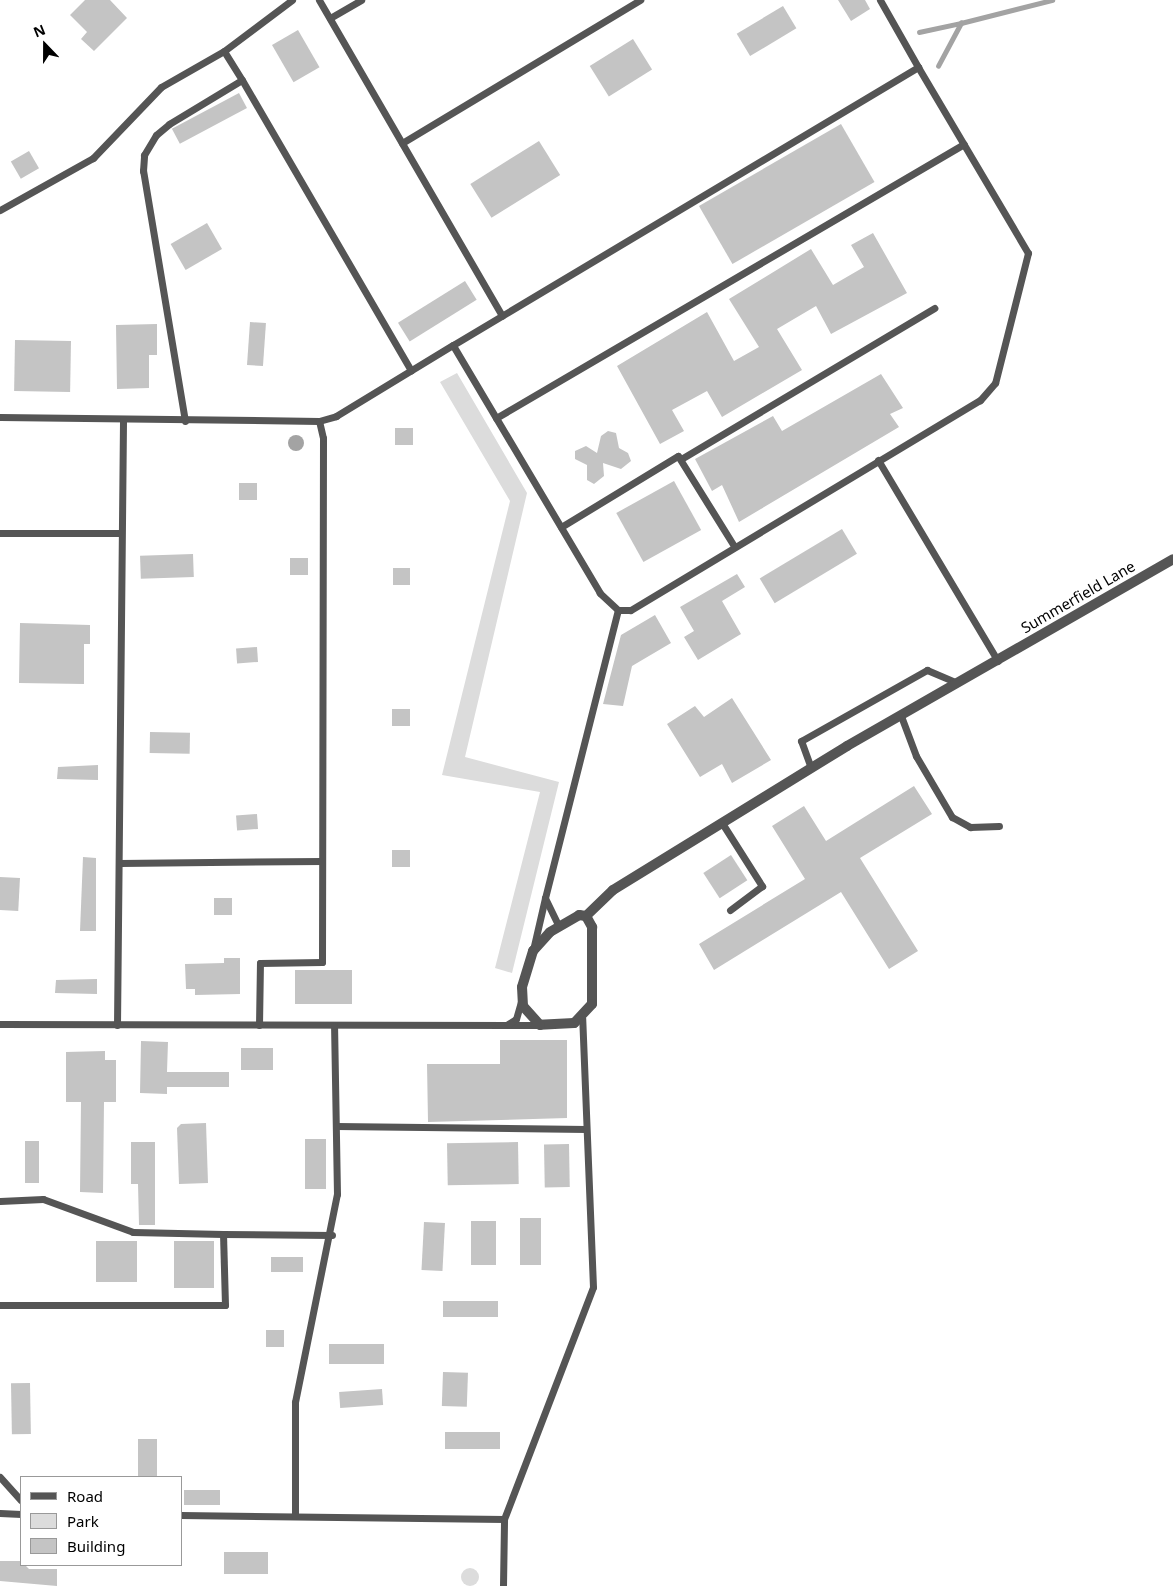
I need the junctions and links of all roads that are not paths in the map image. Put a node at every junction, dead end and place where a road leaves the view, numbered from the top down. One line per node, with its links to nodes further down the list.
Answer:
1 (292, 0): 7 (lane)
2 (319, 0): 6 (lane)
3 (361, 0): 6 (lane)
4 (640, 0): 10 (lane)
5 (880, 0): 8 (lane)
6 (330, 18): 10 (lane)
7 (224, 51): 9 (lane); 12 (lane)
8 (918, 67): 11 (lane); 14 (lane)
9 (242, 80): 16 (lane); 20 (lane)
10 (402, 143): 14 (lane)
11 (964, 144): 18 (lane); 23 (lane)
12 (0, 210)
13 (934, 308): 22 (lane)
14 (502, 316): 15 (lane)
15 (453, 345): 16 (lane); 18 (lane)
16 (411, 370): 21 (lane)
17 (0, 417): 19 (lane)
18 (496, 418): 24 (lane)
19 (123, 420): 20 (lane); 26 (lane)
20 (186, 420): 21 (lane)
21 (319, 422): 36 (lane)
22 (681, 459): 24 (lane); 27 (lane)
23 (878, 460): 27 (lane); 30 (lane)
24 (561, 527): 29 (lane)
25 (0, 532): 26 (lane)
26 (120, 533): 37 (lane)
27 (734, 546): 29 (lane)
28 (1173, 559): 30 (street, Summerfield Lane)
29 (618, 610): 38 (lane)
30 (998, 661): 31 (street, Summerfield Lane)
31 (958, 684): 32 (street, Summerfield Lane); 33 (lane)
32 (901, 716): 33 (street, Summerfield Lane); 35 (lane)
33 (811, 768): 34 (street, Summerfield Lane)
34 (722, 823): 39 (lane); 40 (street, Summerfield Lane)
35 (999, 826)
36 (322, 860): 37 (lane); 47 (lane)
37 (120, 863): 46 (lane)
38 (545, 898): 41 (lane); 42 (lane)
39 (730, 910)
40 (586, 916): 41 (street); 44 (street)
41 (559, 926): 42 (street)
42 (533, 950): 43 (street)
43 (522, 987): 48 (street); 50 (lane)
44 (582, 1018): 48 (street); 52 (lane)
45 (0, 1024): 46 (lane)
46 (117, 1025): 47 (lane)
47 (259, 1025): 49 (lane)
48 (540, 1025): 50 (lane)
49 (334, 1026): 50 (lane); 51 (lane)
50 (493, 1026)
51 (336, 1126): 52 (lane); 55 (lane)
52 (586, 1128): 63 (lane)
53 (0, 1201): 54 (lane)
54 (223, 1234): 55 (lane); 56 (lane)
55 (332, 1235): 62 (lane)
56 (0, 1305)
57 (0, 1477): 58 (lane)
58 (20, 1499)
59 (0, 1513): 60 (lane)
60 (20, 1514)
61 (182, 1515): 62 (lane)
62 (295, 1516): 63 (lane)
63 (504, 1519): 64 (lane)
64 (503, 1586)

